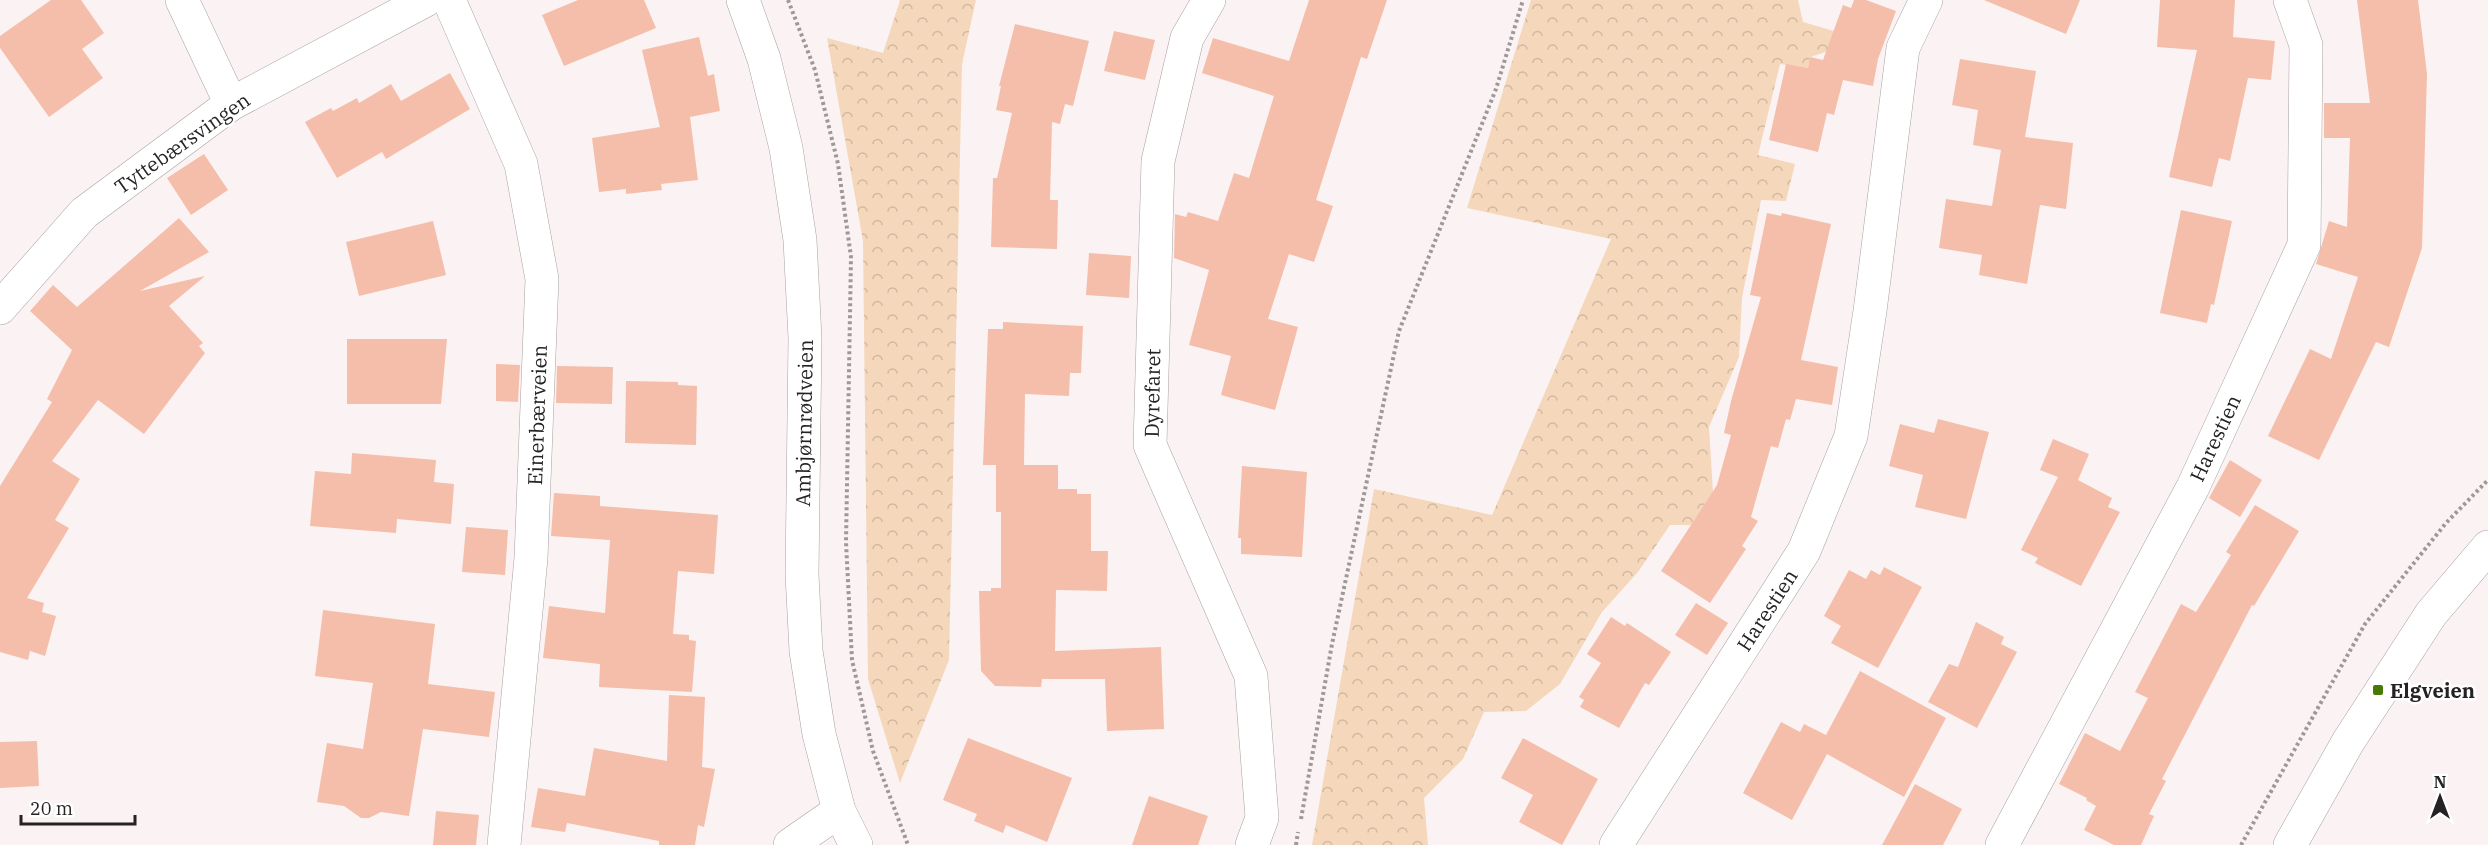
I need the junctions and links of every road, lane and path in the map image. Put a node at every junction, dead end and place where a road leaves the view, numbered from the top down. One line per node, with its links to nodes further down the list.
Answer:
1 (183, 0): 10 (street)
2 (426, 0): 10 (street, Tyttebærsvingen)
3 (449, 0): 15 (street, Einerbærveien)
4 (743, 0): 14 (street, Ambjørnrødveien)
5 (788, 0): 18 (path)
6 (1209, 0): 19 (street, Dyrefaret)
7 (1523, 0): 20 (path)
8 (1926, 0): 21 (street, Harestien)
9 (2290, 0): 22 (street, Harestien)
10 (231, 104): 11 (street, Tyttebærsvingen)
11 (0, 308)
12 (2488, 480): 23 (path)
13 (2488, 547): 24 (street)
14 (839, 811): 16 (street); 17 (street, Ambjørnrødveien)
15 (504, 845)
16 (790, 845)
17 (856, 845)
18 (908, 845)
19 (1252, 845)
20 (1296, 845)
21 (1616, 845)
22 (2002, 845)
23 (2241, 845)
24 (2290, 845)

